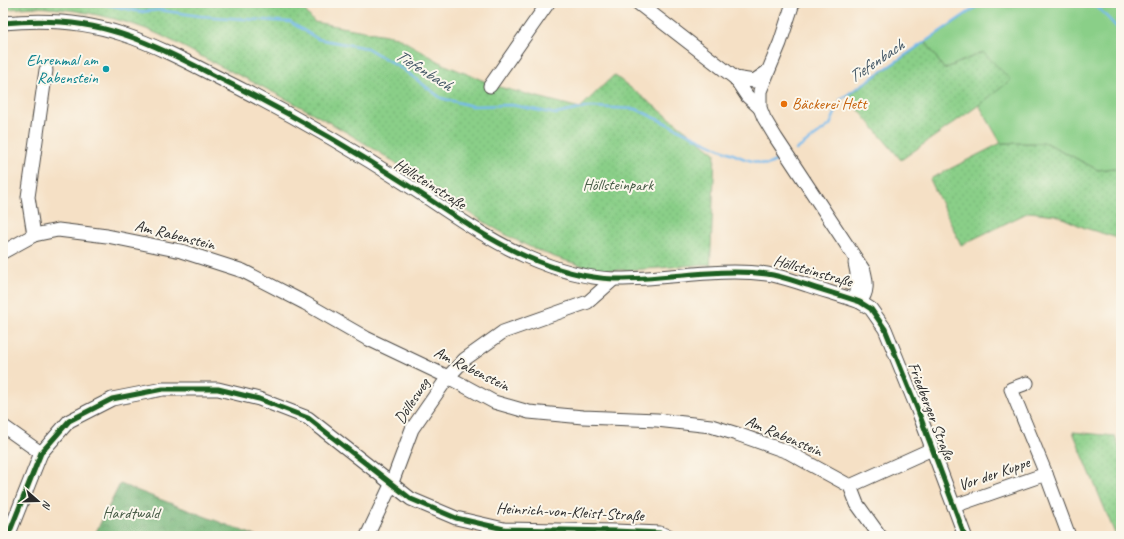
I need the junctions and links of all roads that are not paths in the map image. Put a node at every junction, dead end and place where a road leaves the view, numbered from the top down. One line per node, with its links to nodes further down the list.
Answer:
1 (548, 3): 8 (street)
2 (638, 3): 7 (street)
3 (793, 3): 6 (street)
4 (3, 23): 12 (street, Höllsteinstraße)
5 (46, 70): 10 (street)
6 (767, 72): 7 (street); 9 (street)
7 (735, 78): 9 (street)
8 (490, 86)
9 (760, 108): 13 (street)
10 (34, 235): 11 (street, Am Rabenstein); 14 (street, Am Rabenstein)
11 (3, 252)
12 (614, 279): 13 (street, Höllsteinstraße); 14 (street, Döllesweg)
13 (860, 302): 17 (street, Friedberger Straße)
14 (448, 376): 20 (street, Döllesweg); 21 (street, Am Rabenstein)
15 (1027, 383): 19 (street, Vor der Kuppe)
16 (3, 426): 18 (street)
17 (932, 449): 21 (street); 22 (street, Friedberger Straße)
18 (41, 453): 20 (street, Heinrich-von-Kleist-Straße); 23 (street, Heinrich-von-Kleist-Straße)
19 (1046, 474): 22 (street, Vor der Kuppe); 28 (street, Vor der Kuppe)
20 (391, 485): 24 (street, Döllesweg); 25 (street, Heinrich-von-Kleist-Straße)
21 (850, 486): 26 (street)
22 (954, 506): 27 (street, Friedberger Straße)
23 (8, 536)
24 (367, 536)
25 (669, 536)
26 (880, 536)
27 (965, 536)
28 (1069, 536)

